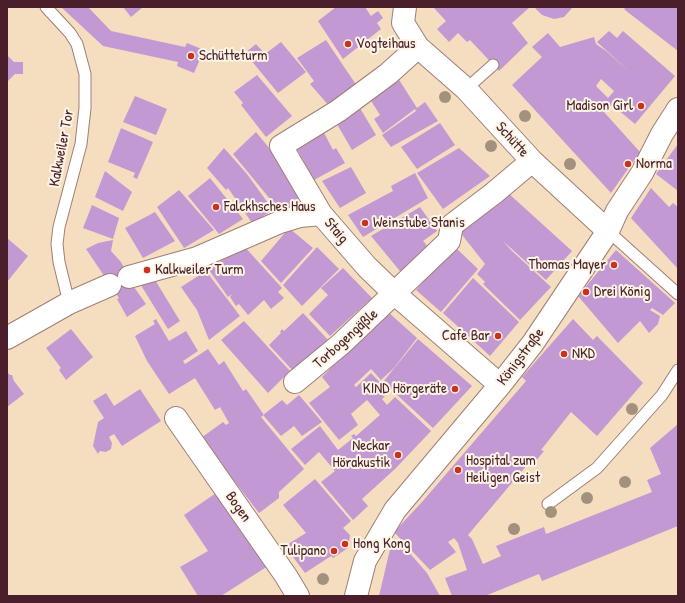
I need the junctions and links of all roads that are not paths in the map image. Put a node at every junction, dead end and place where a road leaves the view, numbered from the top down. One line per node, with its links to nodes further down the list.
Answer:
1 (46, 7): 12 (lane, Kalkweiler Tor)
2 (404, 15): 3 (street, Schütte)
3 (418, 47): 5 (street, Schütte); 8 (street)
4 (493, 65): 5 (lane)
5 (466, 89): 7 (street, Schütte)
6 (678, 109): 9 (street, Königstraße)
7 (532, 161): 9 (street, Schütte); 10 (street, Torbogengäßle)
8 (321, 214): 10 (street, Staig); 12 (street, Staig)
9 (608, 231): 11 (lane); 16 (street, Königstraße)
10 (395, 294): 15 (street, Torbogengäßle); 16 (street, Staig)
11 (678, 294)
12 (75, 301): 13 (street, Staig)
13 (7, 338)
14 (678, 370): 18 (lane)
15 (295, 382)
16 (500, 385): 20 (street, Königstraße)
17 (176, 418): 19 (street, Bogen)
18 (548, 504)
19 (298, 596)
20 (356, 596)

